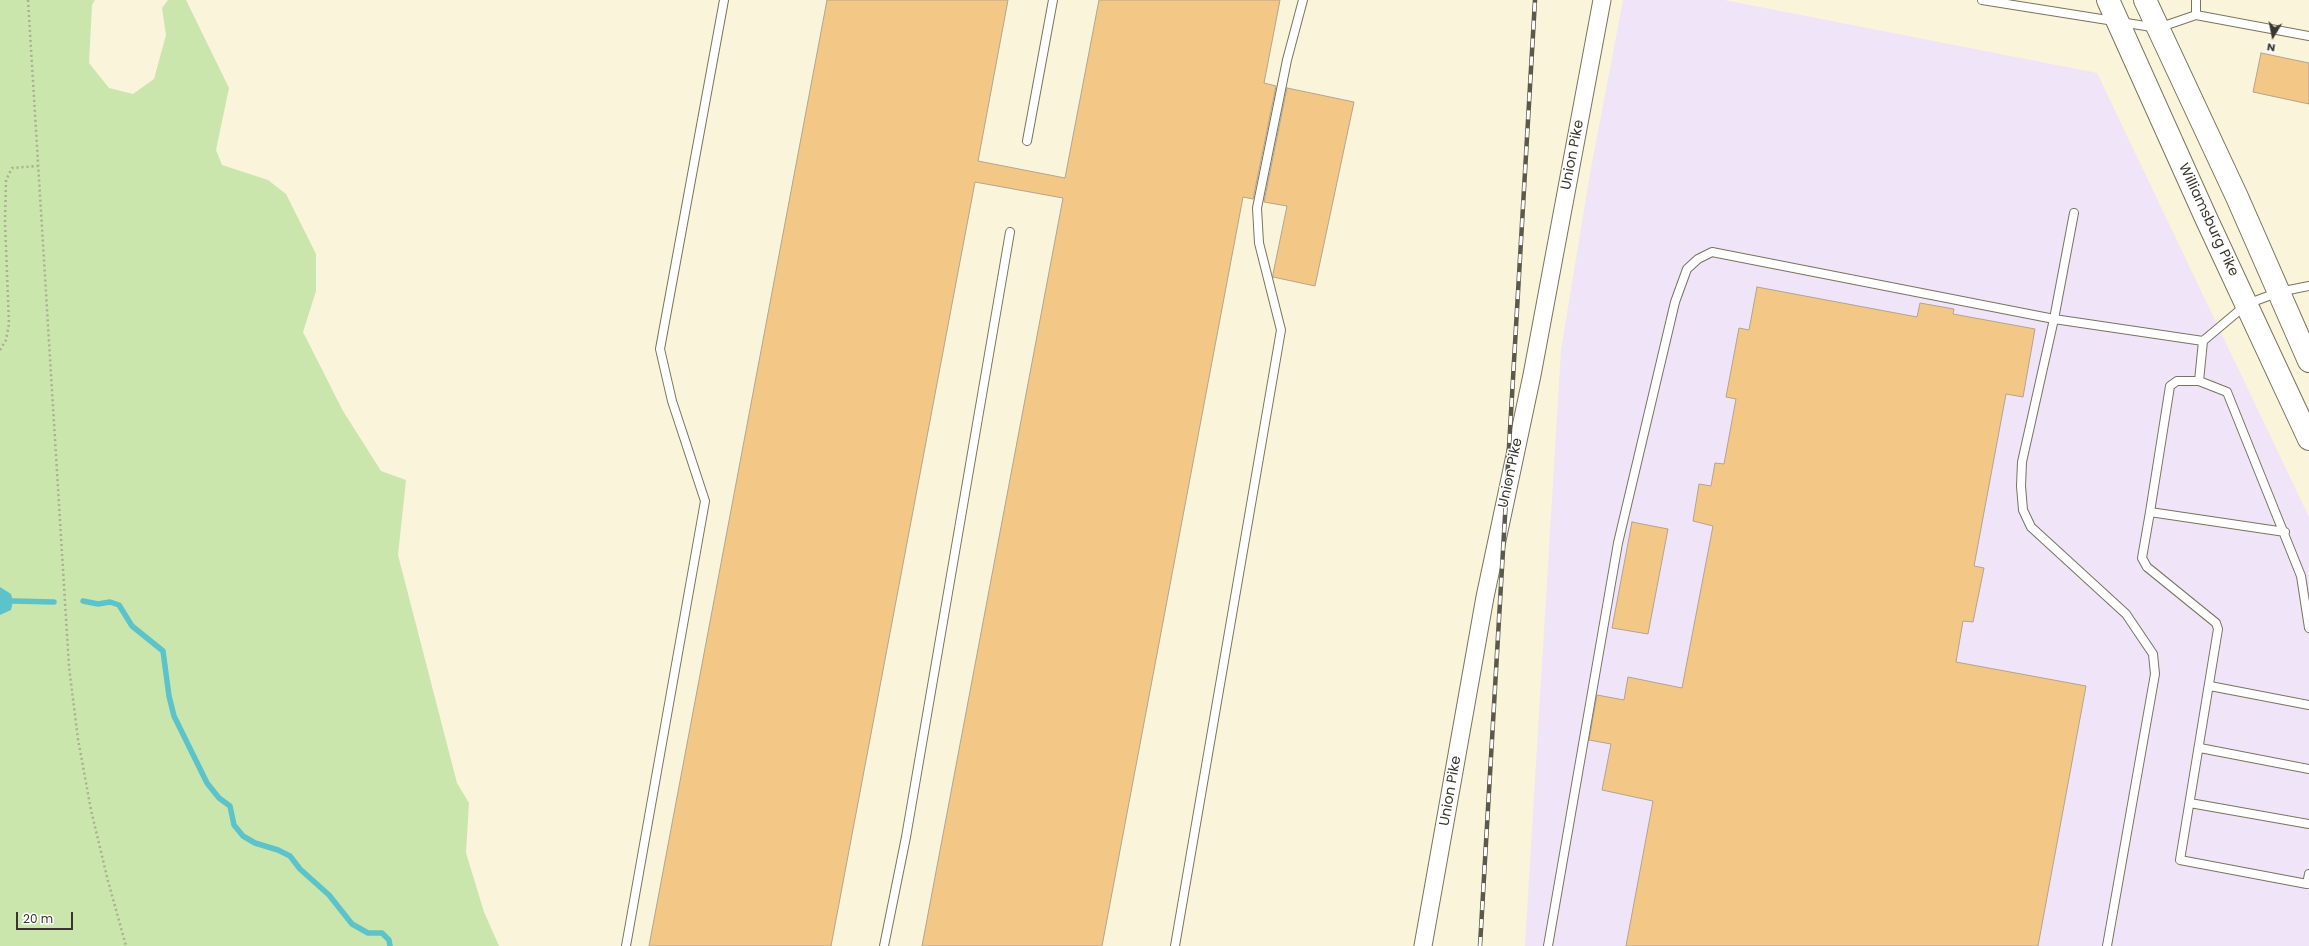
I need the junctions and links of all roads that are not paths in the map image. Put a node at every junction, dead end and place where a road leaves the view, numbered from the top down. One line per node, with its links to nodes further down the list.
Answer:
1 (724, 0): 34 (lane)
2 (1053, 0): 13 (lane)
3 (1303, 0): 36 (lane)
4 (1602, 0): 37 (street, Union Pike)
5 (1982, 0): 10 (lane)
6 (2108, 0): 10 (main road, Williamsburg Pike)
7 (2145, 0): 11 (main road)
8 (2196, 0): 9 (lane)
9 (2196, 15): 11 (lane); 12 (lane)
10 (2119, 23): 11 (lane); 18 (main road, Williamsburg Pike)
11 (2158, 28): 17 (main road)
12 (2309, 36)
13 (1027, 141)
14 (2074, 213): 19 (lane)
15 (1010, 232): 35 (lane)
16 (2309, 286): 17 (lane)
17 (2279, 292): 18 (lane); 21 (main road)
18 (2247, 304): 20 (lane); 23 (main road, Williamsburg Pike)
19 (2054, 319): 20 (lane); 38 (lane); 39 (lane)
20 (2203, 341): 22 (lane)
21 (2309, 361)
22 (2199, 381): 24 (lane); 25 (lane)
23 (2309, 439)
24 (2150, 512): 25 (lane); 27 (lane)
25 (2285, 532): 26 (lane)
26 (2309, 628)
27 (2210, 686): 28 (lane); 29 (lane)
28 (2309, 705)
29 (2200, 748): 30 (lane); 31 (lane)
30 (2309, 769)
31 (2190, 803): 32 (lane); 33 (lane)
32 (2309, 824)
33 (2309, 874)
34 (626, 946)
35 (884, 946)
36 (1175, 946)
37 (1423, 946)
38 (1548, 946)
39 (2107, 946)

